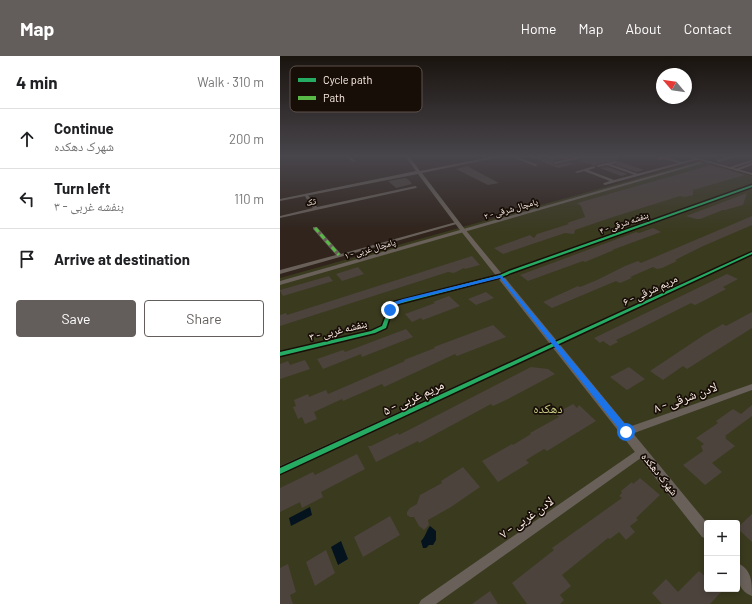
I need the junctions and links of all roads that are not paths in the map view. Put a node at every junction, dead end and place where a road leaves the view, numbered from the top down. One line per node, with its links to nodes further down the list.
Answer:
1 (373, 182): 8 (street)
2 (426, 182): 12 (street, شهرک دهکده)
3 (615, 182): 5 (street)
4 (631, 182): 12 (street, پامچال شرقی - ۲)
5 (605, 184)
6 (752, 186): 17 (street, بنفشه شرقی - ۴)
7 (415, 187): 10 (street, تک)
8 (306, 195): 9 (street); 10 (street)
9 (280, 200)
10 (316, 209): 11 (street, تک)
11 (280, 217)
12 (461, 227): 15 (street); 17 (street, شهرک دهکده); 18 (street, پامچال غربی - ۱)
13 (315, 228): 15 (street)
14 (752, 253): 19 (street, مریم شرقی - ۶)
15 (339, 255): 16 (street)
16 (280, 272)
17 (501, 276): 19 (street, شهرک دهکده); 20 (street, بنفشه غربی - ۳)
18 (280, 284)
19 (556, 343): 22 (street, شهرک دهکده); 24 (street, مریم غربی - ۵)
20 (280, 354)
21 (752, 387): 22 (street, لادن شرقی - ۸)
22 (626, 432): 23 (street, شهرک دهکده)
23 (642, 452): 25 (street, شهرک دهکده); 28 (street, لادن غربی - ۷)
24 (280, 471)
25 (704, 529)
26 (740, 574): 27 (street)
27 (752, 589)
28 (425, 604)

